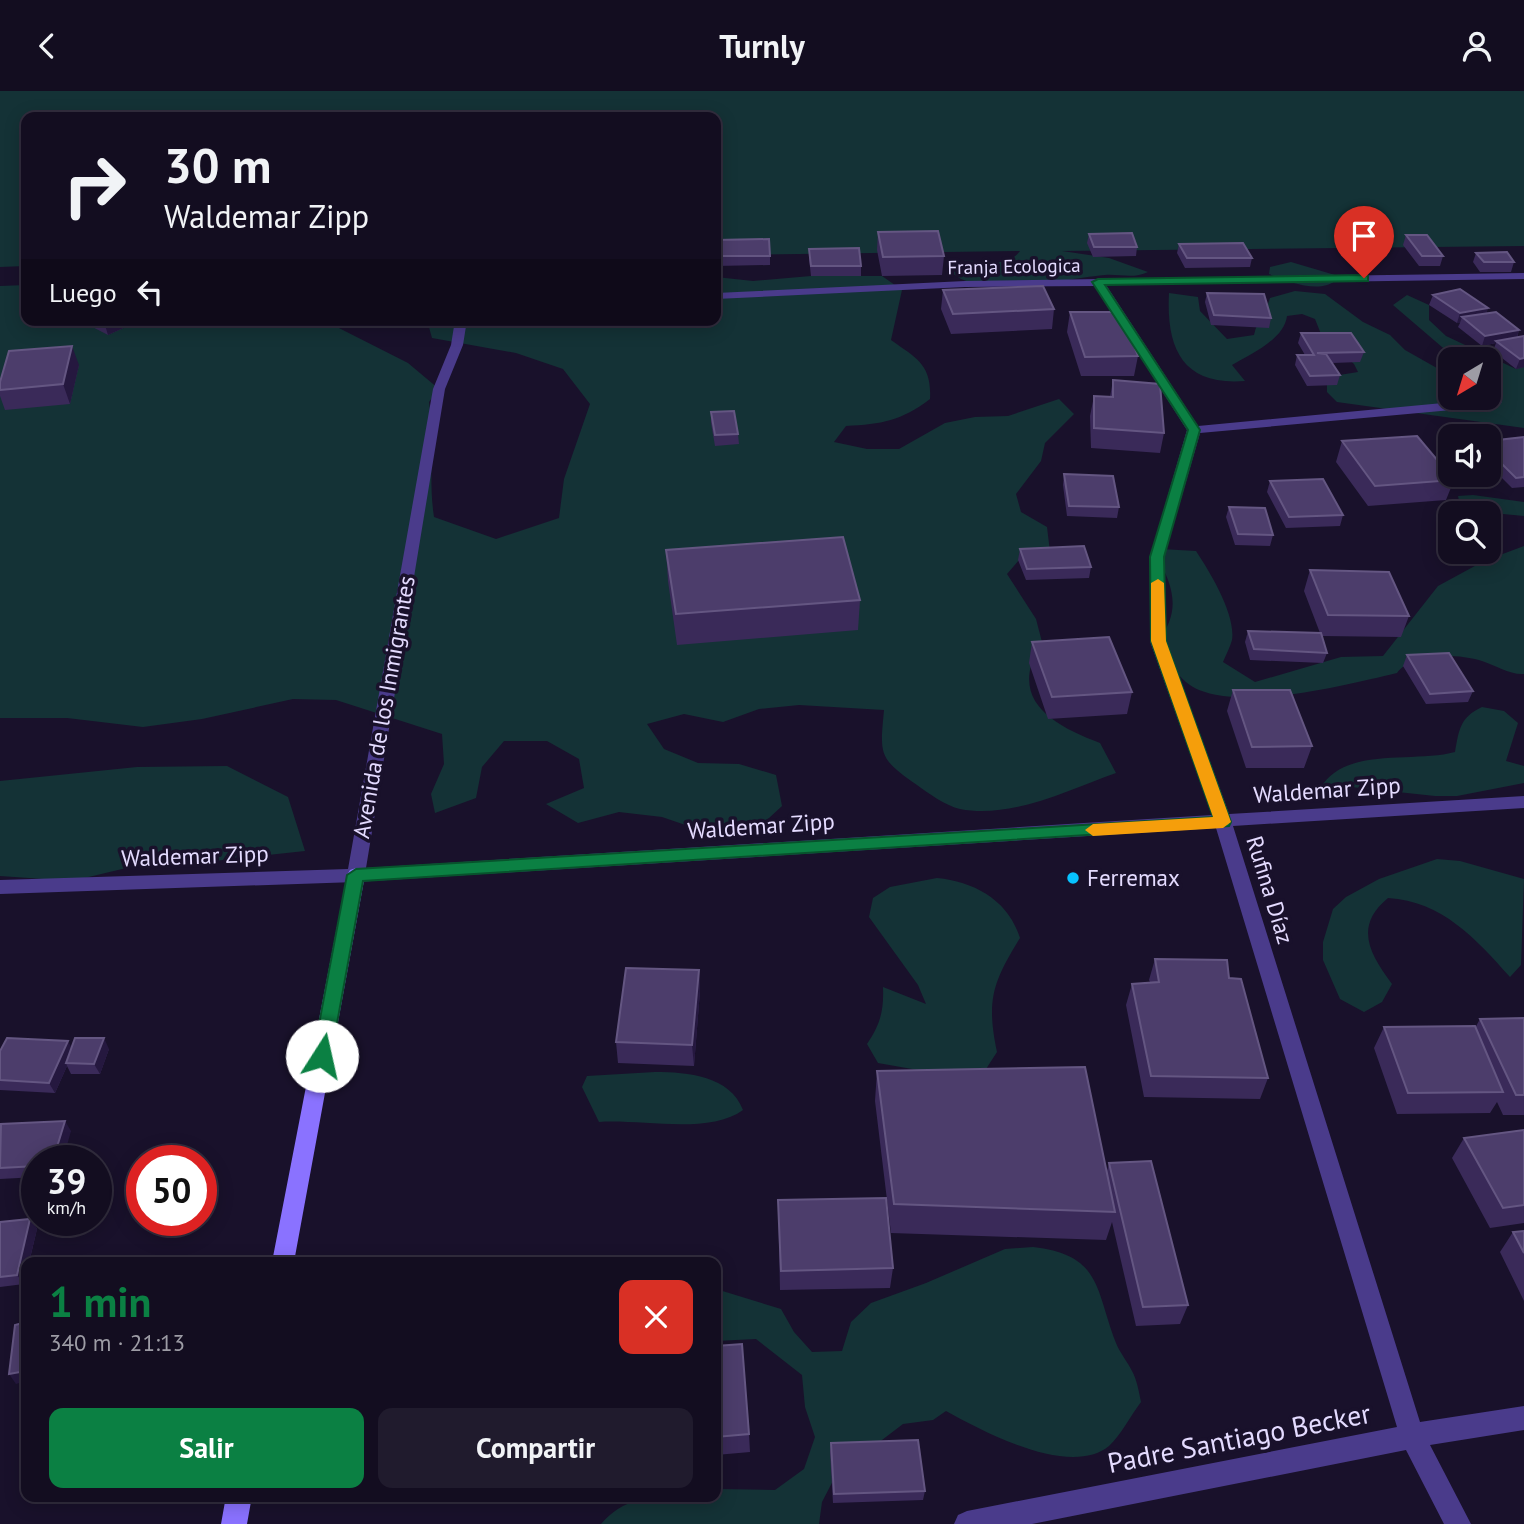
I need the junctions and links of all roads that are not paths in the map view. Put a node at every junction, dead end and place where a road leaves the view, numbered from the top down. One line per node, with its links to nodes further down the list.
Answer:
1 (1524, 276): 2 (street, Franja Ecologica)
2 (1098, 282): 3 (street, Franja Ecologica); 6 (street)
3 (721, 296)
4 (460, 326): 9 (street, Avenida de los Inmigrantes)
5 (1438, 407): 6 (street)
6 (1194, 430): 8 (street, Rufina Díaz)
7 (1524, 801): 8 (street, Waldemar Zipp)
8 (1223, 822): 9 (street, Waldemar Zipp); 13 (street, Rufina Díaz)
9 (356, 875): 10 (street, Waldemar Zipp); 11 (main road, Avenida de los Inmigrantes)
10 (0, 887)
11 (284, 1257)
12 (1524, 1418): 13 (street, Padre Santiago Becker)
13 (1412, 1436): 16 (street, Padre Santiago Becker); 17 (street, Rufina Díaz)
14 (238, 1502): 15 (main road)
15 (234, 1524)
16 (967, 1524)
17 (1458, 1524)

